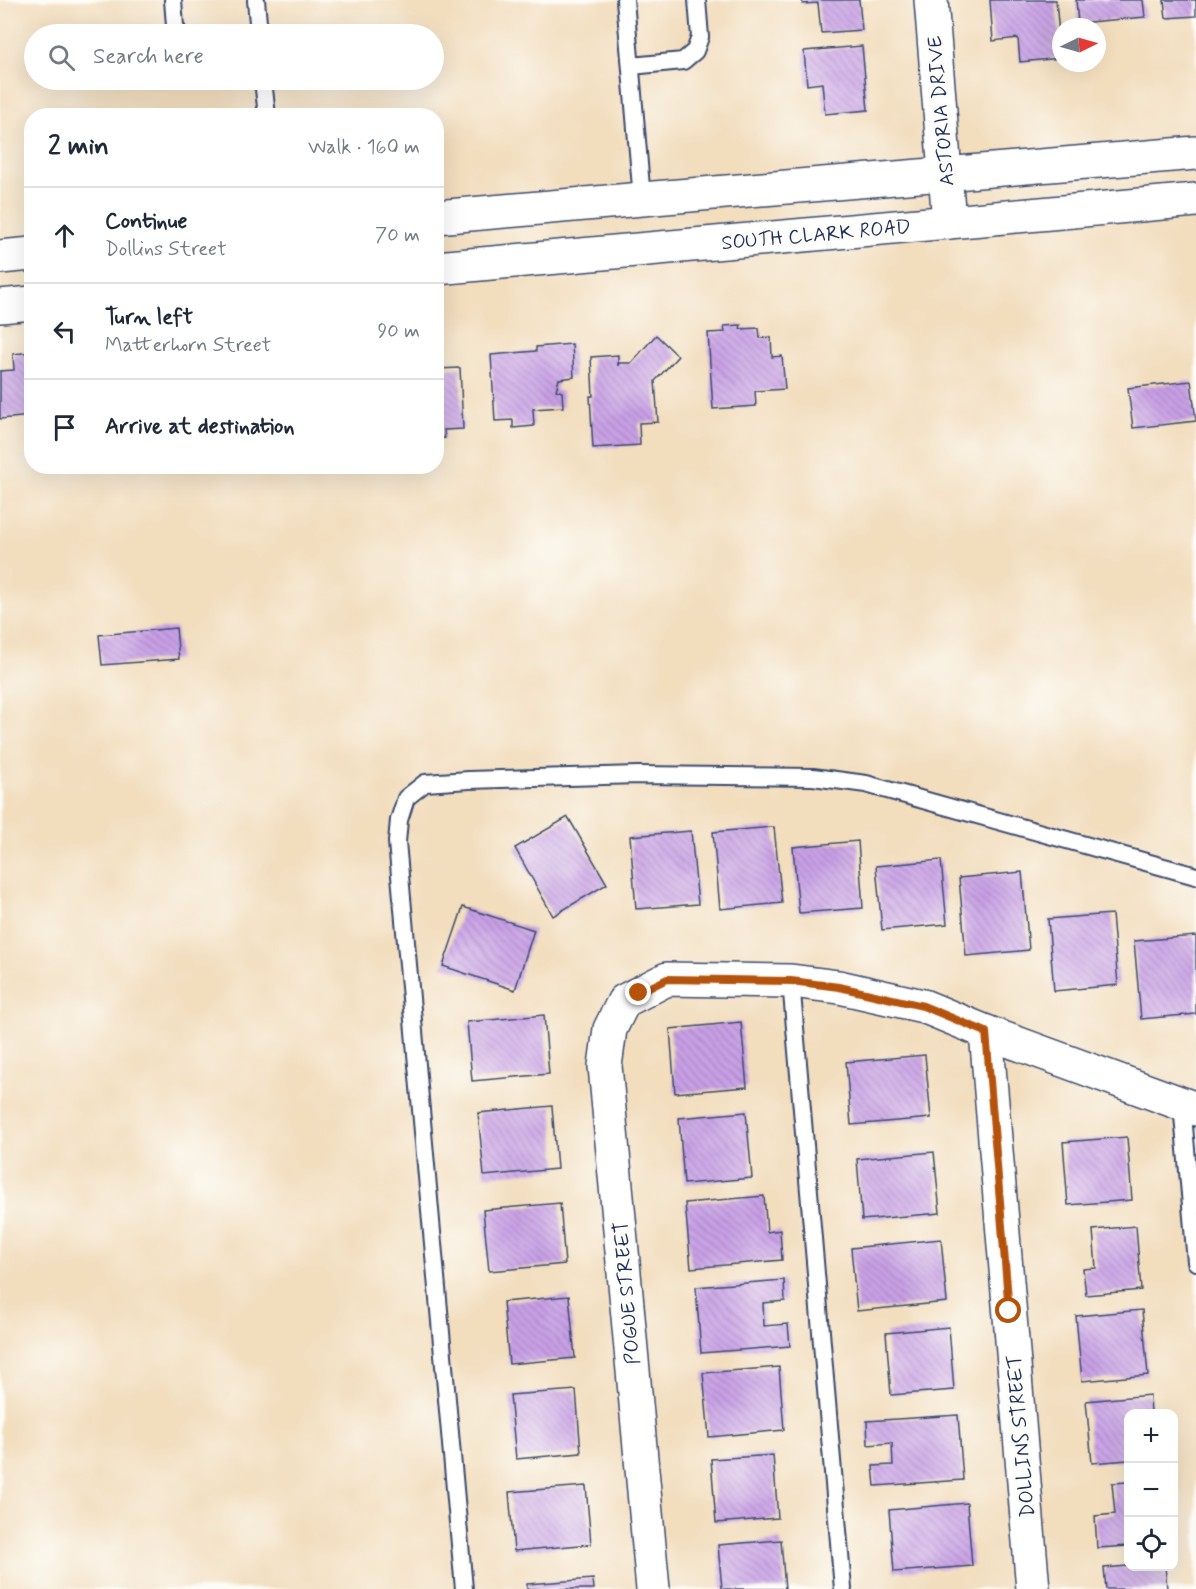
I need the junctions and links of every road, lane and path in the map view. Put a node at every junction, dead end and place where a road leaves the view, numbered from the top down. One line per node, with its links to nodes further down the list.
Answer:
1 (173, 0): 6 (lane)
2 (256, 0): 7 (lane)
3 (625, 0): 8 (lane)
4 (697, 0): 8 (lane)
5 (931, 0): 12 (street, ASTORIA DRIVE)
6 (175, 24)
7 (258, 24)
8 (631, 66): 13 (lane)
9 (264, 90): 10 (lane)
10 (266, 108)
11 (1196, 153): 12 (street)
12 (945, 173): 13 (street); 16 (street, ASTORIA DRIVE)
13 (642, 199): 15 (street); 17 (street)
14 (1196, 200): 16 (street, SOUTH CLARK ROAD)
15 (444, 216)
16 (949, 222): 17 (street, SOUTH CLARK ROAD)
17 (646, 249): 20 (street, SOUTH CLARK ROAD)
18 (24, 255): 19 (street)
19 (0, 257)
20 (444, 267)
21 (24, 304): 22 (street)
22 (0, 306)
23 (1196, 876): 28 (lane)
24 (791, 981): 25 (street); 29 (street, POGUE STREET); 30 (lane)
25 (986, 1032): 26 (street); 31 (street, DOLLINS STREET)
26 (1189, 1107): 27 (lane)
27 (1196, 1262)
28 (464, 1589)
29 (653, 1589)
30 (843, 1589)
31 (1033, 1589)

